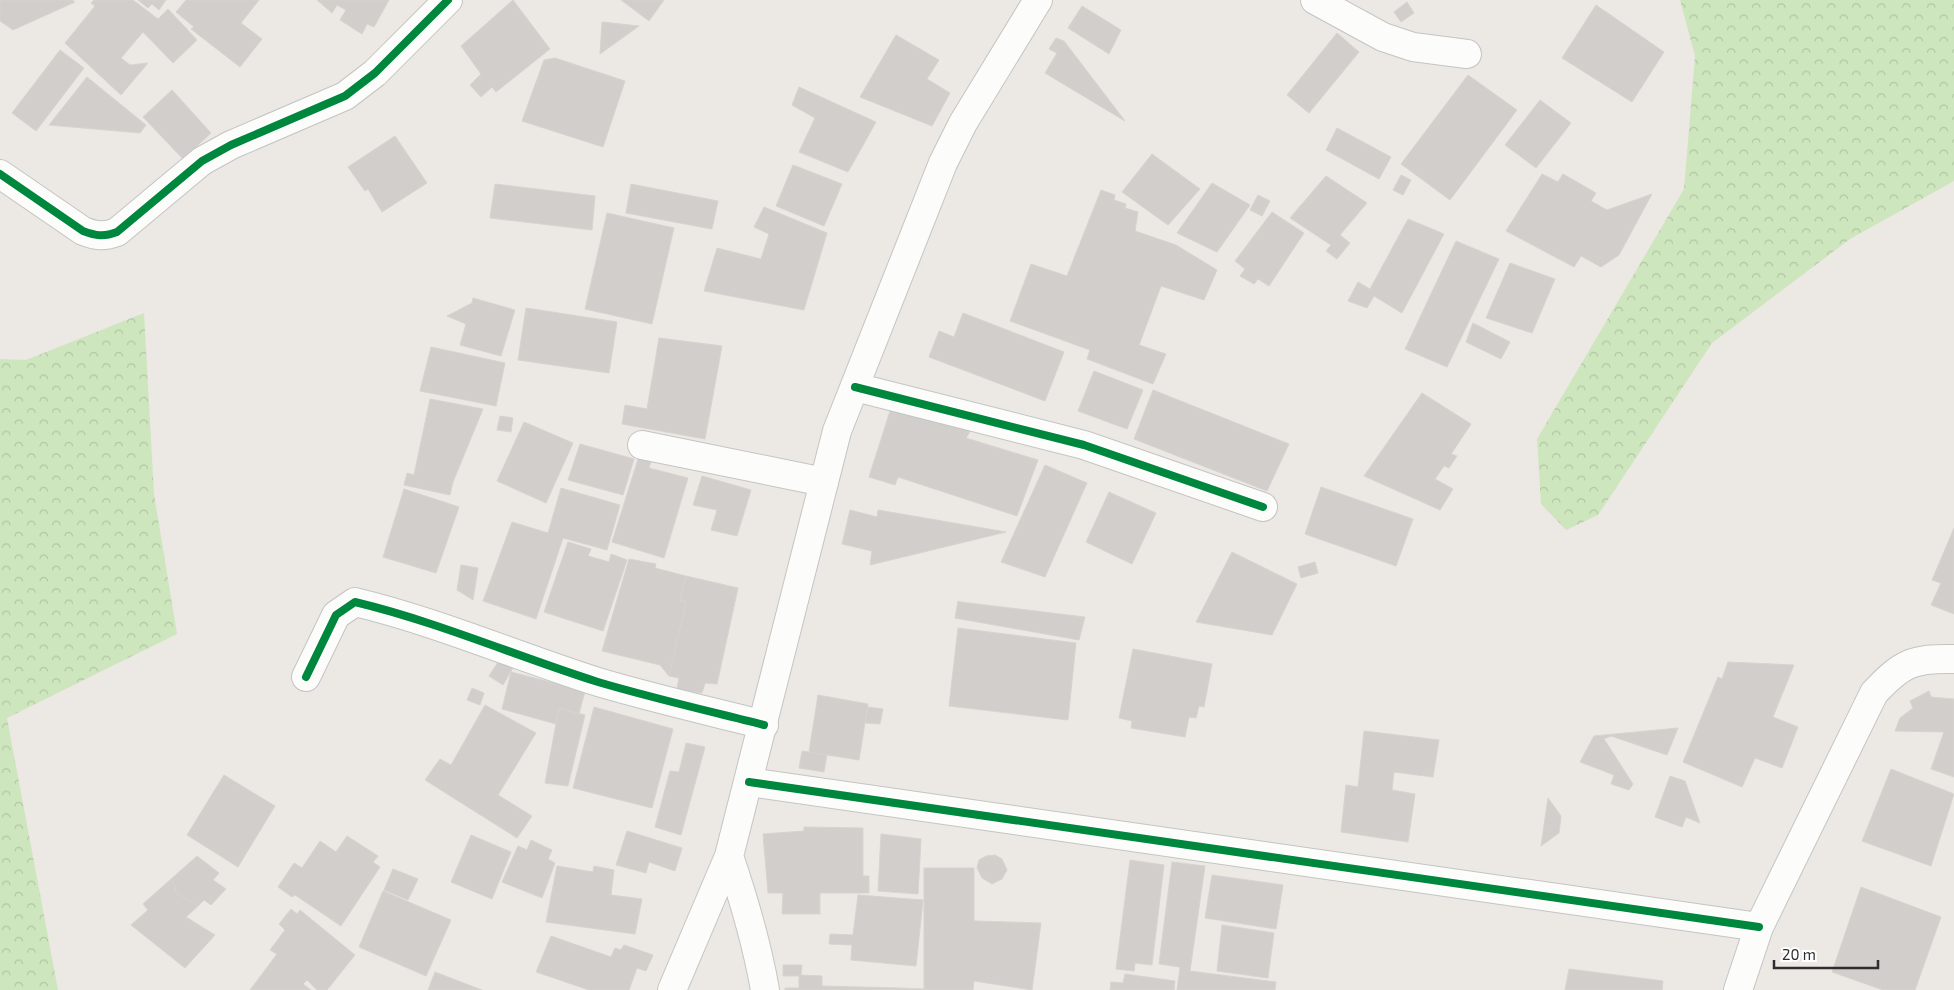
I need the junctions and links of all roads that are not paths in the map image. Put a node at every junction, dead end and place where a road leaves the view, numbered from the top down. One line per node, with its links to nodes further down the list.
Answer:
1 (448, 0): 5 (street)
2 (1038, 0): 6 (street)
3 (1315, 0): 4 (street)
4 (1468, 54)
5 (0, 174)
6 (855, 387): 8 (street); 9 (street)
7 (642, 445): 8 (street)
8 (824, 482): 12 (street)
9 (1263, 507)
10 (1954, 659): 15 (street)
11 (306, 677): 12 (street)
12 (764, 725): 13 (street)
13 (749, 782): 14 (street); 15 (street)
14 (729, 856): 16 (street); 17 (street)
15 (1758, 927): 18 (street)
16 (672, 990)
17 (765, 990)
18 (1738, 990)

